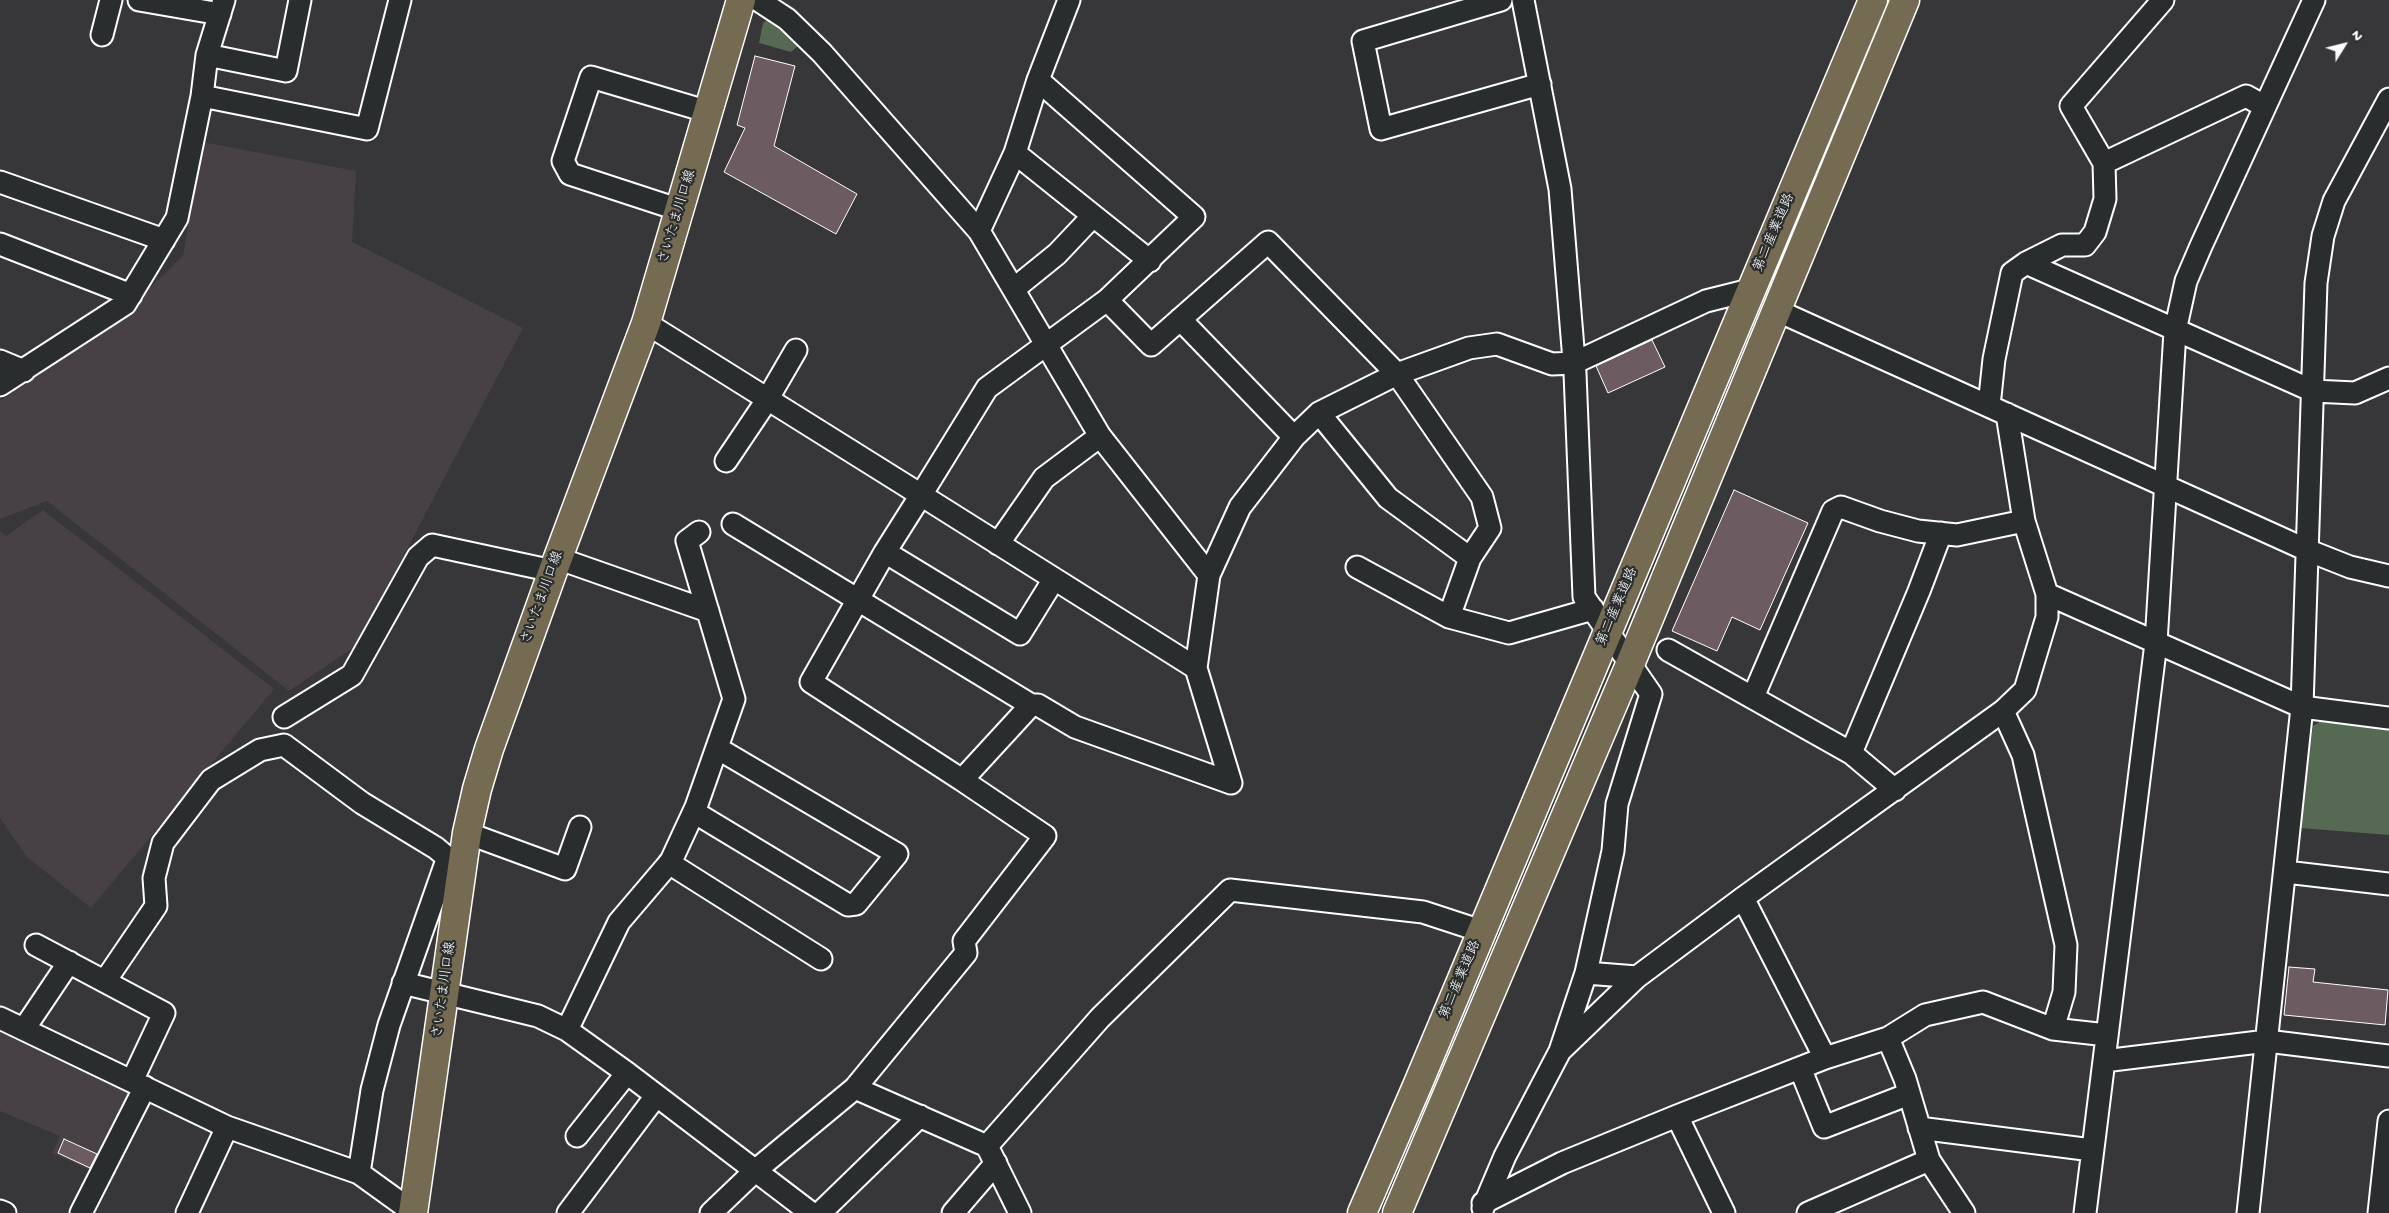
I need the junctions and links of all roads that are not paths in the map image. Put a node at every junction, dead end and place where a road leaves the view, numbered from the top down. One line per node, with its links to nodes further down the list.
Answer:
1 (111, 0): 15 (street)
2 (139, 0): 14 (street)
3 (300, 0): 16 (street)
4 (400, 0): 19 (street)
5 (742, 0): 22 (main road, さいたま川口線)
6 (758, 0): 28 (street)
7 (1069, 0): 17 (street)
8 (1501, 0): 18 (street)
9 (1523, 0): 18 (street)
10 (1874, 0): 34 (main road, 第二産業道路)
11 (1905, 0): 37 (main road)
12 (2163, 0): 24 (street)
13 (2314, 0): 21 (street)
14 (222, 7): 16 (street)
15 (102, 35)
16 (207, 55): 19 (street)
17 (1038, 80): 23 (street); 31 (street)
18 (1540, 84): 44 (street)
19 (202, 96): 29 (street)
20 (2389, 99): 49 (street)
21 (2264, 106): 24 (street); 40 (street)
22 (709, 112): 26 (main road, さいたま川口線); 26 (street)
23 (1015, 153): 27 (street); 28 (street)
24 (2104, 163): 32 (street)
25 (0, 182): 29 (street)
26 (680, 210): 39 (main road, さいたま川口線)
27 (1092, 217): 31 (street); 33 (street)
28 (979, 231): 33 (street)
29 (164, 240): 35 (street)
30 (0, 244): 35 (street)
31 (1150, 261): 36 (street)
32 (2026, 262): 40 (street); 51 (street)
33 (1015, 288): 41 (street)
34 (1750, 290): 44 (street); 76 (main road, 第二産業道路)
35 (131, 295): 45 (street)
36 (1107, 300): 38 (street); 41 (street)
37 (1776, 310): 51 (street); 79 (main road)
38 (1180, 319): 46 (street); 54 (street)
39 (646, 323): 50 (street); 66 (main road, さいたま川口線)
40 (2175, 331): 49 (street); 56 (street)
41 (1046, 344): 53 (street); 57 (street)
42 (796, 350): 50 (street)
43 (0, 361): 45 (street)
44 (1574, 363): 46 (street); 73 (street)
45 (24, 371): 48 (street)
46 (1397, 374): 52 (street); 65 (street)
47 (2387, 384): 49 (street)
48 (0, 385)
49 (2313, 391): 63 (street)
50 (766, 400): 55 (street); 57 (street)
51 (1998, 410): 56 (street); 58 (street)
52 (1319, 413): 54 (street); 65 (street)
53 (1100, 436): 62 (street); 68 (street)
54 (1294, 437): 68 (street)
55 (726, 461)
56 (2164, 485): 63 (street); 77 (street)
57 (921, 495): 62 (street); 64 (street)
58 (2024, 521): 61 (street); 71 (street)
59 (733, 524): 72 (street)
60 (699, 532): 74 (street)
61 (1941, 533): 81 (street); 88 (street)
62 (998, 544): 70 (street)
63 (2307, 550): 69 (street); 83 (street)
64 (885, 552): 70 (street); 72 (street)
65 (1470, 558): 75 (street)
66 (555, 565): 74 (street); 85 (street); 93 (main road, さいたま川口線)
67 (1358, 567): 75 (street)
68 (1209, 575): 80 (street)
69 (2389, 576)
70 (1054, 579): 80 (street)
71 (2047, 594): 77 (street); 84 (street)
72 (858, 598): 82 (street); 89 (street)
73 (1593, 609): 75 (street); 76 (street)
74 (708, 611): 87 (street)
75 (1448, 617)
76 (1608, 631): 79 (street); 99 (main road, 第二産業道路)
77 (2156, 643): 83 (street); 112 (street)
78 (1668, 650): 81 (street)
79 (1631, 662): 103 (street); 149 (main road)
80 (1196, 668): 82 (street)
81 (1753, 697): 88 (street)
82 (1031, 705): 89 (street)
83 (2302, 707): 86 (street); 96 (street)
84 (2003, 711): 90 (street); 110 (street)
85 (284, 717)
86 (2389, 718)
87 (717, 748): 91 (street); 91 (street)
88 (1851, 753): 90 (street)
89 (962, 780): 122 (street)
90 (1895, 790): 98 (street)
91 (694, 812): 94 (street)
92 (580, 827): 93 (street)
93 (467, 834): 95 (main road, さいたま川口線)
94 (669, 863): 101 (street); 111 (street)
95 (455, 864): 105 (street); 106 (street); 107 (main road, さいたま川口線)
96 (2286, 872): 97 (street); 114 (street)
97 (2389, 884)
98 (1743, 898): 104 (street); 117 (street)
99 (1481, 931): 132 (street); 148 (main road, 第二産業道路)
100 (36, 945): 102 (street)
101 (821, 959)
102 (68, 962): 105 (street); 109 (street)
103 (1586, 973): 104 (street); 115 (street)
104 (1637, 977): 115 (street)
105 (105, 981): 121 (street)
106 (403, 983): 107 (street); 135 (street)
107 (445, 993): 111 (street); 138 (main road, さいたま川口線)
108 (0, 1018): 109 (street)
109 (24, 1029): 121 (street)
110 (2054, 1029): 112 (street); 113 (street)
111 (567, 1030): 120 (street)
112 (2107, 1035): 118 (street)
113 (1888, 1038): 117 (street); 123 (street)
114 (2267, 1041): 116 (street); 118 (street); 154 (street)
115 (1560, 1052): 136 (street)
116 (2389, 1056)
117 (1824, 1058): 119 (street)
118 (2104, 1061): 131 (street)
119 (1800, 1068): 123 (street); 126 (street)
120 (627, 1073): 124 (street); 130 (street)
121 (138, 1084): 128 (street); 140 (street)
122 (855, 1088): 125 (street); 134 (street)
123 (1909, 1094): 129 (street)
124 (656, 1096): 134 (street); 142 (street)
125 (920, 1116): 132 (street); 145 (street)
126 (1677, 1116): 136 (street); 150 (street)
127 (2389, 1121): 155 (street)
128 (227, 1127): 135 (street); 141 (street)
129 (1919, 1128): 131 (street); 133 (street)
130 (576, 1136)
131 (2092, 1150): 153 (street)
132 (991, 1155): 146 (street); 147 (street)
133 (1929, 1160): 151 (street); 152 (street)
134 (756, 1170): 143 (street); 144 (street)
135 (359, 1173): 138 (street)
136 (1483, 1208)
137 (0, 1211): 139 (street)
138 (413, 1212)
139 (5, 1213)
140 (81, 1213)
141 (188, 1213)
142 (568, 1213)
143 (711, 1213)
144 (811, 1213)
145 (820, 1213)
146 (954, 1213)
147 (1020, 1213)
148 (1362, 1213)
149 (1397, 1213)
150 (1724, 1213)
151 (1808, 1213)
152 (1964, 1213)
153 (2085, 1213)
154 (2248, 1213)
155 (2379, 1213)

